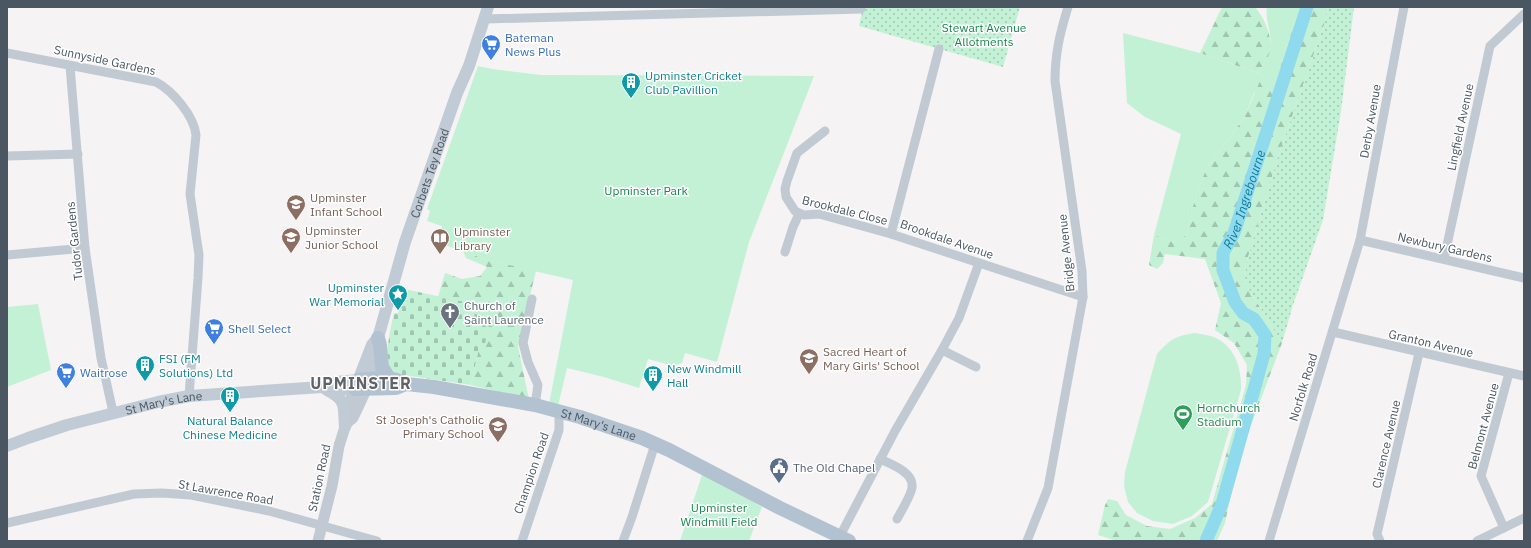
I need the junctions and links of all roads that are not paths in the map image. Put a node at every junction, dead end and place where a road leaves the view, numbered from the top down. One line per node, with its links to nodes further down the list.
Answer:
1 (488, 7): 6 (main road, Corbets Tey Road)
2 (1068, 7): 22 (street, Bridge Avenue)
3 (1404, 7): 15 (street, Derby Avenue)
4 (861, 9): 6 (street)
5 (1524, 14): 19 (street, Lingfield Avenue)
6 (484, 19): 25 (main road, Corbets Tey Road)
7 (939, 49): 14 (street, Brookdale Avenue)
8 (7, 53): 9 (street, Sunnyside Gardens)
9 (70, 66): 11 (street, Tudor Gardens); 35 (street, Sunnyside Gardens)
10 (825, 131): 13 (street, Brookdale Close)
11 (78, 154): 12 (street); 16 (street, Tudor Gardens)
12 (7, 156)
13 (799, 214): 14 (street, Brookdale Close); 17 (street)
14 (891, 234): 20 (street, Brookdale Avenue)
15 (1360, 240): 19 (street, Newbury Gardens); 24 (street, Norfolk Road)
16 (85, 248): 18 (street); 37 (street, Tudor Gardens)
17 (785, 252)
18 (7, 255)
19 (1444, 259): 21 (street, Newbury Gardens)
20 (978, 263): 22 (street, Brookdale Avenue); 26 (street)
21 (1524, 278)
22 (1083, 297): 53 (street, Bridge Avenue)
23 (532, 300): 36 (street)
24 (1333, 332): 27 (street, Granton Avenue); 54 (street, Norfolk Road)
25 (377, 339): 31 (main road); 32 (main road, Corbets Tey Road)
26 (942, 350): 28 (street); 42 (street)
27 (1419, 353): 29 (street, Granton Avenue); 55 (street, Clarence Avenue)
28 (976, 367)
29 (1509, 373): 30 (street, Granton Avenue); 47 (street, Belmont Avenue)
30 (1524, 376)
31 (389, 378): 32 (main road, St Mary's Lane); 33 (main road)
32 (363, 384): 33 (main road, St Mary's Lane); 34 (main road, St Mary's Lane); 39 (street, Station Road)
33 (406, 384): 36 (main road, St Mary's Lane)
34 (324, 387): 35 (main road, St Mary's Lane); 39 (main road)
35 (189, 396): 37 (main road, St Mary's Lane)
36 (535, 405): 38 (main road, St Mary's Lane)
37 (114, 412): 41 (main road, St Mary's Lane)
38 (559, 412): 40 (main road, St Mary's Lane); 51 (street, Champion Road)
39 (346, 424): 46 (street, Station Road)
40 (655, 444): 48 (main road, St Mary's Lane); 52 (street)
41 (7, 446)
42 (880, 458): 44 (street); 48 (street)
43 (1524, 518): 47 (street)
44 (898, 519)
45 (7, 523): 46 (street, St Lawrence Road)
46 (322, 525): 49 (street, Station Road); 50 (street, St Lawrence Road)
47 (1504, 528): 56 (street)
48 (844, 539)
49 (318, 541)
50 (377, 541)
51 (522, 541)
52 (623, 541)
53 (1027, 541)
54 (1269, 541)
55 (1380, 541)
56 (1477, 541)

